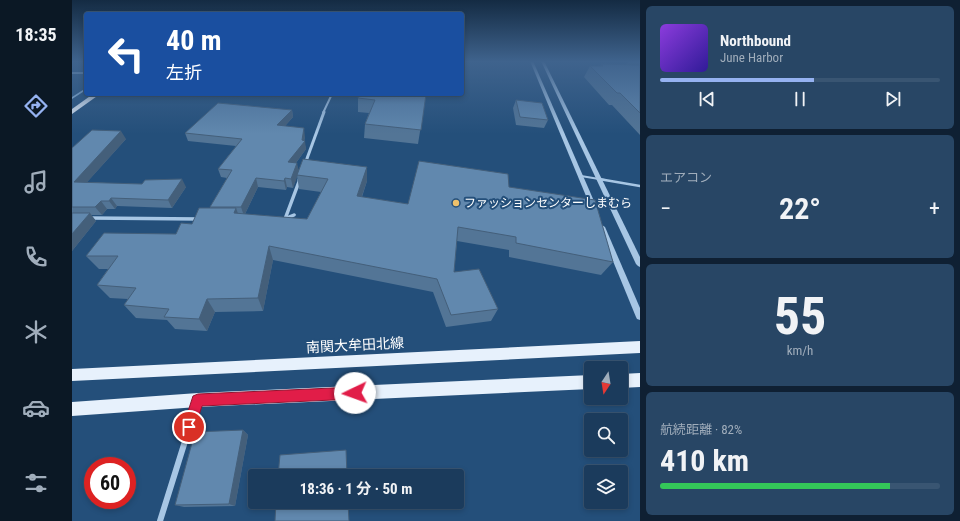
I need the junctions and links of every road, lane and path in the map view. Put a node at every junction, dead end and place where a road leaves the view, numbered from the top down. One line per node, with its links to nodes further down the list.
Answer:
1 (541, 85): 8 (street)
2 (553, 85): 9 (street)
3 (94, 96): 5 (main road)
4 (331, 96): 6 (street)
5 (72, 112)
6 (304, 167)
7 (301, 174): 17 (street)
8 (580, 176): 9 (lane); 11 (street)
9 (598, 178): 10 (lane); 18 (street)
10 (640, 186)
11 (595, 211)
12 (294, 215): 17 (street)
13 (88, 218): 15 (street)
14 (598, 218): 19 (street)
15 (206, 219)
16 (277, 219): 17 (street)
17 (285, 219)
18 (640, 264)
19 (640, 317)
20 (640, 347): 21 (main road, 南関大牟田北線)
21 (72, 375)
22 (640, 380): 23 (main road)
23 (628, 381)
24 (584, 382): 25 (main road)
25 (198, 400): 26 (main road); 27 (street)
26 (72, 409)
27 (160, 521)

